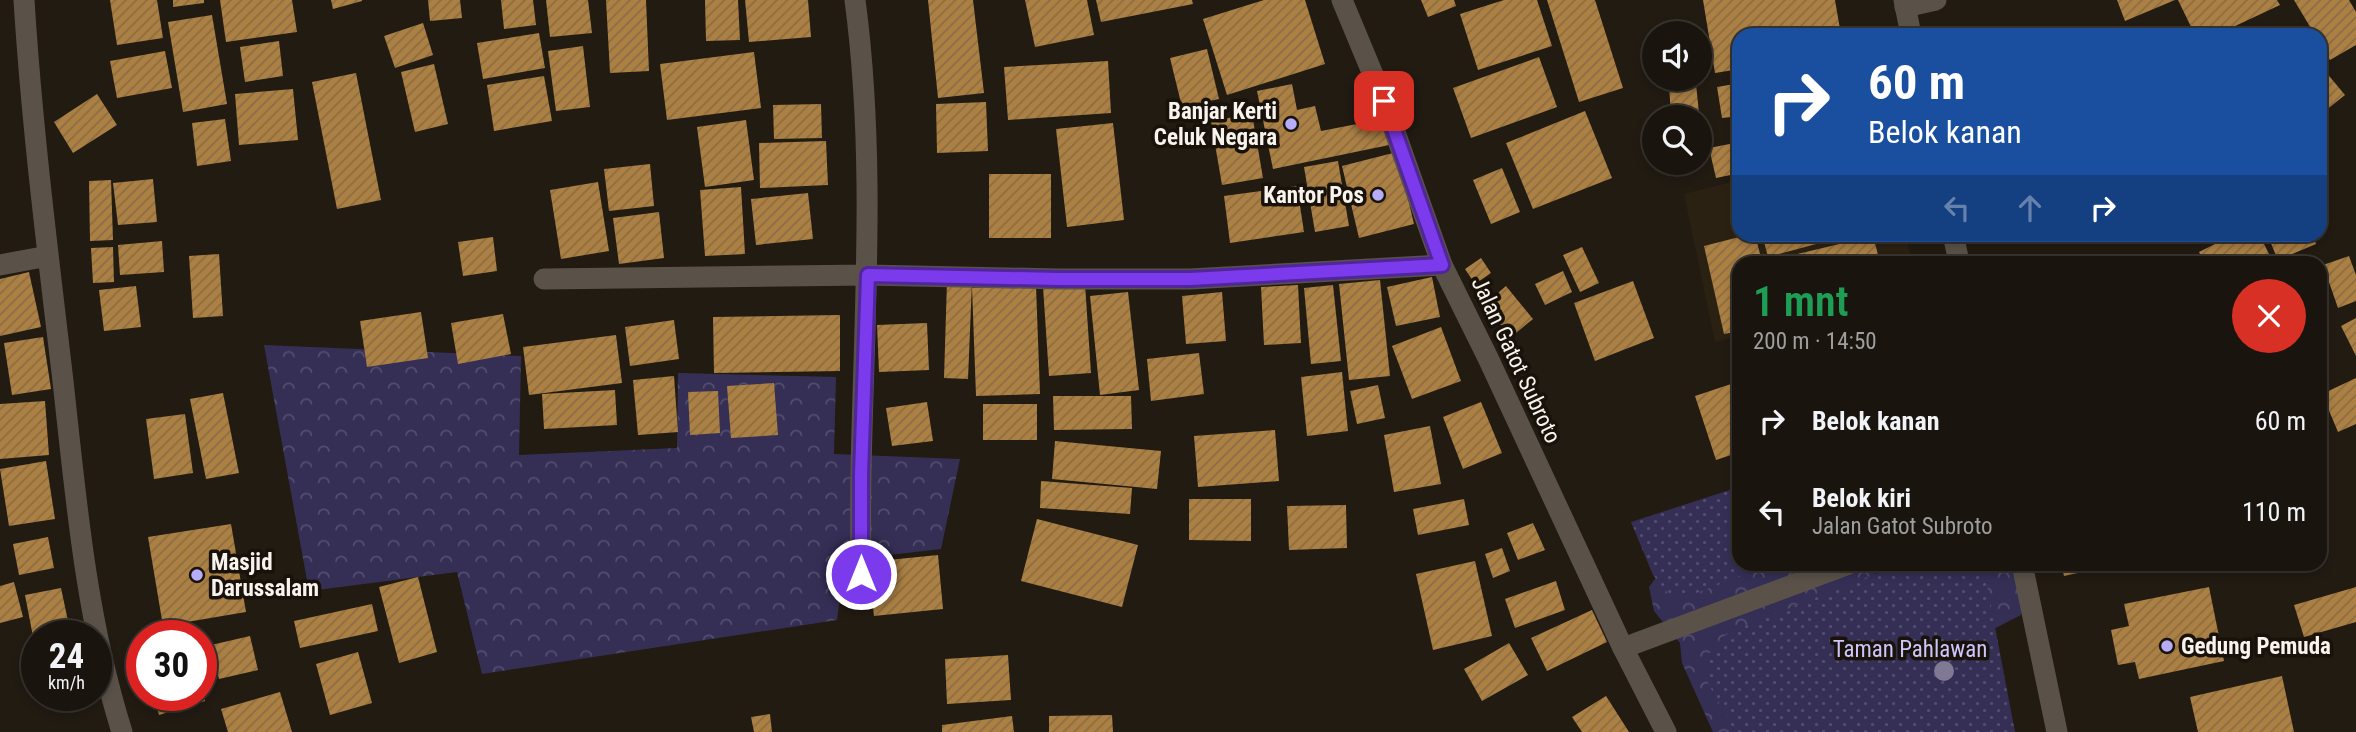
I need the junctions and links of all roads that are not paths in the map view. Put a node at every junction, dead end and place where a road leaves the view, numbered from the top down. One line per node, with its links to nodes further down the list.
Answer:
1 (24, 0): 7 (street)
2 (855, 0): 10 (street)
3 (1342, 0): 9 (street, Jalan Gatot Subroto)
4 (1936, 0): 5 (street)
5 (1904, 4): 6 (street)
6 (1909, 28)
7 (48, 256): 8 (street); 16 (street)
8 (0, 265)
9 (1442, 265): 10 (street); 15 (street, Jalan Gatot Subroto)
10 (868, 275): 11 (street); 14 (street)
11 (544, 279)
12 (1830, 571): 15 (street)
13 (2023, 571): 18 (street)
14 (861, 599)
15 (1623, 648): 17 (street, Jalan Gatot Subroto)
16 (122, 732)
17 (1665, 732)
18 (2057, 732)

